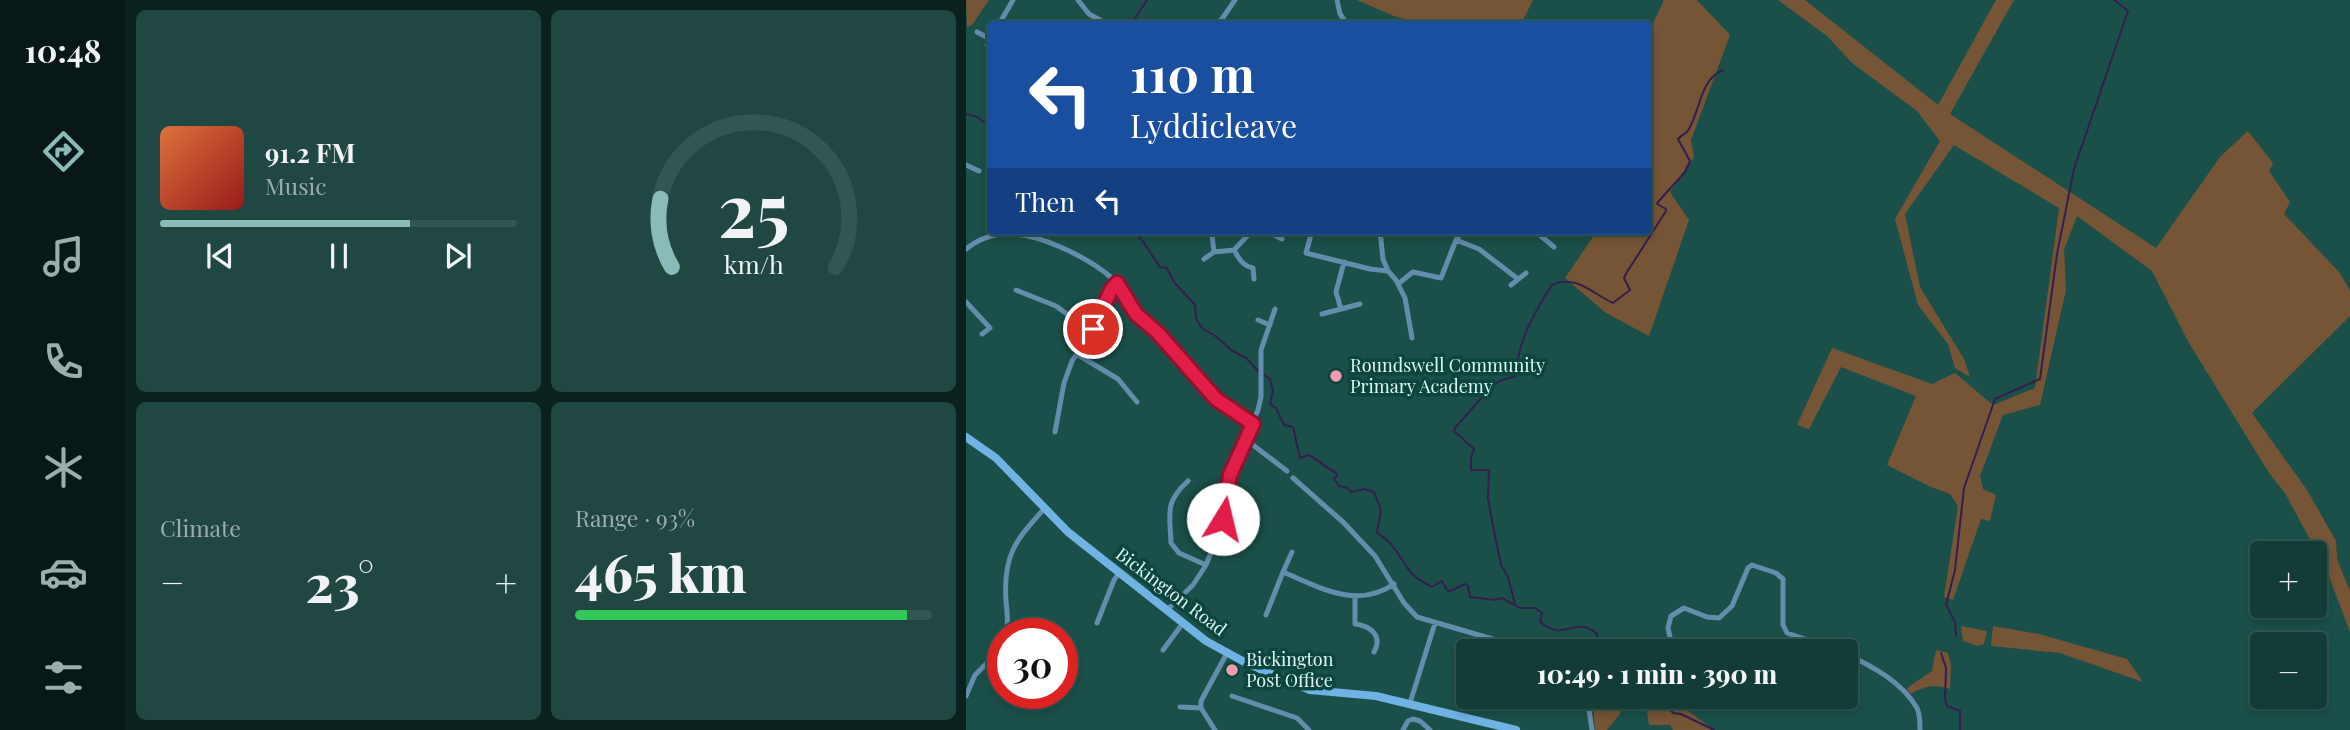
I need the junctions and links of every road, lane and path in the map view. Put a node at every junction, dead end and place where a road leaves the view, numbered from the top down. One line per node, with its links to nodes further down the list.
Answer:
1 (1013, 0): 5 (street)
2 (1078, 0): 6 (street)
3 (1235, 0): 7 (street)
4 (1338, 3): 8 (street)
5 (1001, 21)
6 (1095, 21)
7 (1219, 21)
8 (1346, 21)
9 (977, 32): 10 (street)
10 (987, 40)
11 (966, 165): 12 (street)
12 (979, 171)
13 (998, 235): 24 (street)
14 (1010, 235): 36 (street)
15 (1212, 235): 27 (street)
16 (1248, 235): 26 (street)
17 (1274, 235): 22 (street)
18 (1311, 235): 30 (street)
19 (1380, 235): 32 (street)
20 (1460, 235): 23 (street)
21 (1540, 235): 25 (street)
22 (1282, 239)
23 (1456, 240): 35 (street); 37 (street)
24 (968, 247)
25 (1555, 247)
26 (1234, 250): 27 (street); 31 (street)
27 (1214, 252): 28 (street)
28 (1204, 259)
29 (1261, 262): 31 (street)
30 (1343, 262): 32 (street); 43 (street)
31 (1253, 268): 34 (street)
32 (1388, 271): 37 (street)
33 (1526, 273): 35 (street)
34 (1254, 279)
35 (1518, 279): 38 (street)
36 (1117, 283): 49 (street); 54 (street)
37 (1398, 284): 51 (street)
38 (1511, 285)
39 (1016, 290): 49 (street)
40 (966, 302): 48 (street)
41 (1360, 304): 43 (street)
42 (1275, 309): 47 (street)
43 (1340, 309): 44 (street)
44 (1322, 314)
45 (1258, 320): 47 (street)
46 (996, 323): 48 (street)
47 (1270, 325): 54 (street)
48 (990, 328): 50 (street)
49 (1093, 329): 52 (street)
50 (982, 334)
51 (1412, 338)
52 (1077, 355): 53 (street); 55 (street)
53 (1137, 402)
54 (1253, 424): 57 (street)
55 (1055, 432)
56 (966, 437): 61 (main road, Bickington Road)
57 (1245, 441): 58 (street); 62 (street)
58 (1287, 471)
59 (1293, 478): 68 (street)
60 (1188, 481): 65 (street)
61 (1044, 509): 67 (main road, Bickington Road); 72 (street)
62 (1223, 519): 63 (street); 65 (street)
63 (1252, 528)
64 (1292, 552): 66 (street)
65 (1206, 565): 70 (street)
66 (1283, 572): 69 (street); 71 (street)
67 (1119, 573): 70 (main road, Bickington Road); 73 (street)
68 (1394, 584): 69 (street); 75 (street)
69 (1355, 596): 76 (street)
70 (1167, 610): 74 (main road, Bickington Road)
71 (1266, 615)
72 (1010, 618)
73 (1097, 623)
74 (1183, 623): 82 (street); 83 (main road, Bickington Road)
75 (1435, 623): 78 (street); 88 (street)
76 (1355, 624): 77 (street); 81 (street)
77 (1355, 633)
78 (1492, 639)
79 (1670, 639): 80 (street)
80 (1805, 639)
81 (1378, 649)
82 (1163, 650)
83 (1227, 653): 88 (main road, Bickington Road); 90 (street)
84 (1858, 660): 99 (street)
85 (987, 663): 86 (street)
86 (966, 696)
87 (1231, 696): 94 (street)
88 (1410, 703): 92 (main road, Bickington Road)
89 (1180, 707): 90 (street)
90 (1201, 708): 93 (street)
91 (1589, 709): 98 (street)
92 (1503, 728): 97 (main road, Bickington Road)
93 (1215, 730)
94 (1309, 730)
95 (1403, 730): 96 (street)
96 (1430, 730)
97 (1516, 730)
98 (1592, 730)
99 (1920, 730)

